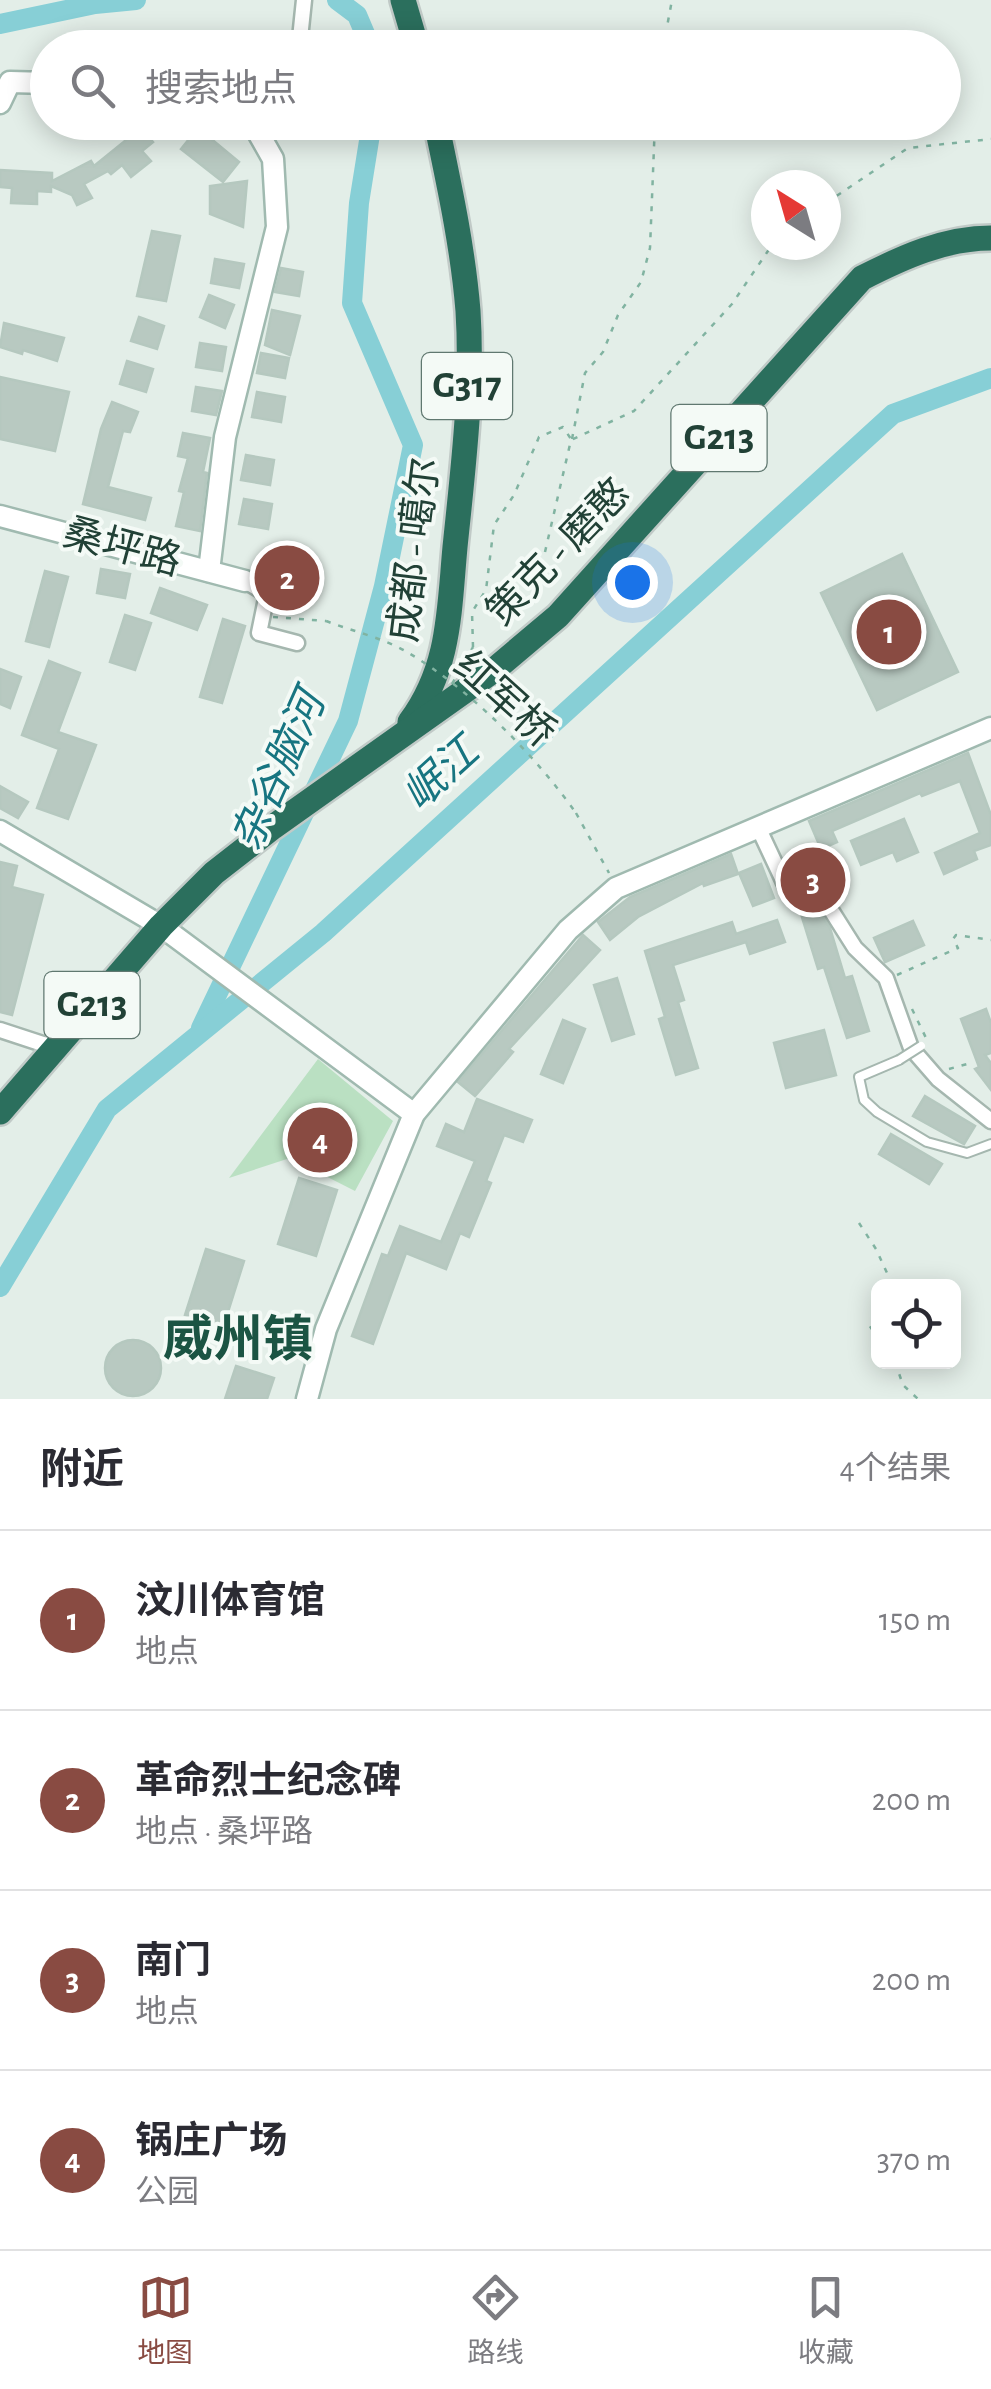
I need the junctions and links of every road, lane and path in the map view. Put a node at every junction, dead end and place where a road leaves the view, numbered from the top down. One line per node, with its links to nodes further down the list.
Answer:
1 (304, 0): 4 (street)
2 (403, 0): 5 (highway)
3 (672, 0): 6 (path)
4 (301, 30)
5 (412, 30)
6 (666, 30)
7 (30, 83): 8 (street)
8 (0, 103)
9 (991, 139): 13 (path)
10 (264, 140): 19 (street)
11 (440, 140): 23 (highway, 成都 - 噶尔 / G317)
12 (654, 140): 16 (path)
13 (841, 193)
14 (991, 238): 24 (highway, 策克 - 磨憨 / G213)
15 (762, 260): 16 (path)
16 (572, 440): 18 (path); 25 (path, bridge)
17 (0, 516): 19 (street, 桑坪路)
18 (546, 552)
19 (209, 571): 20 (street, 桑坪路)
20 (245, 581): 21 (street)
21 (262, 616): 22 (street); 25 (path, 红军桥, bridge)
22 (297, 643)
23 (445, 644): 24 (highway); 27 (highway, 成都 - 噶尔 / G317)
24 (494, 670): 25 (highway, 策克 - 磨憨 / G213)
25 (461, 686): 27 (highway, 策克 - 磨憨 / G213); 30 (path, 红军桥, bridge)
26 (991, 728): 28 (street)
27 (398, 738): 31 (highway, G213)
28 (758, 827): 30 (street); 42 (street)
29 (0, 830): 31 (street)
30 (616, 888): 41 (street)
31 (161, 926): 37 (highway, G213); 41 (street)
32 (991, 940): 33 (path)
33 (896, 976)
34 (912, 1009): 36 (path)
35 (0, 1030): 37 (street)
36 (924, 1044): 43 (lane, bridge)
37 (55, 1048): 40 (highway, G213)
38 (967, 1064): 39 (path)
39 (944, 1070)
40 (0, 1112)
41 (414, 1114): 47 (street)
42 (991, 1121)
43 (991, 1144)
44 (859, 1224): 45 (path)
45 (890, 1279)
46 (897, 1369): 48 (path)
47 (306, 1399)
48 (918, 1399)

